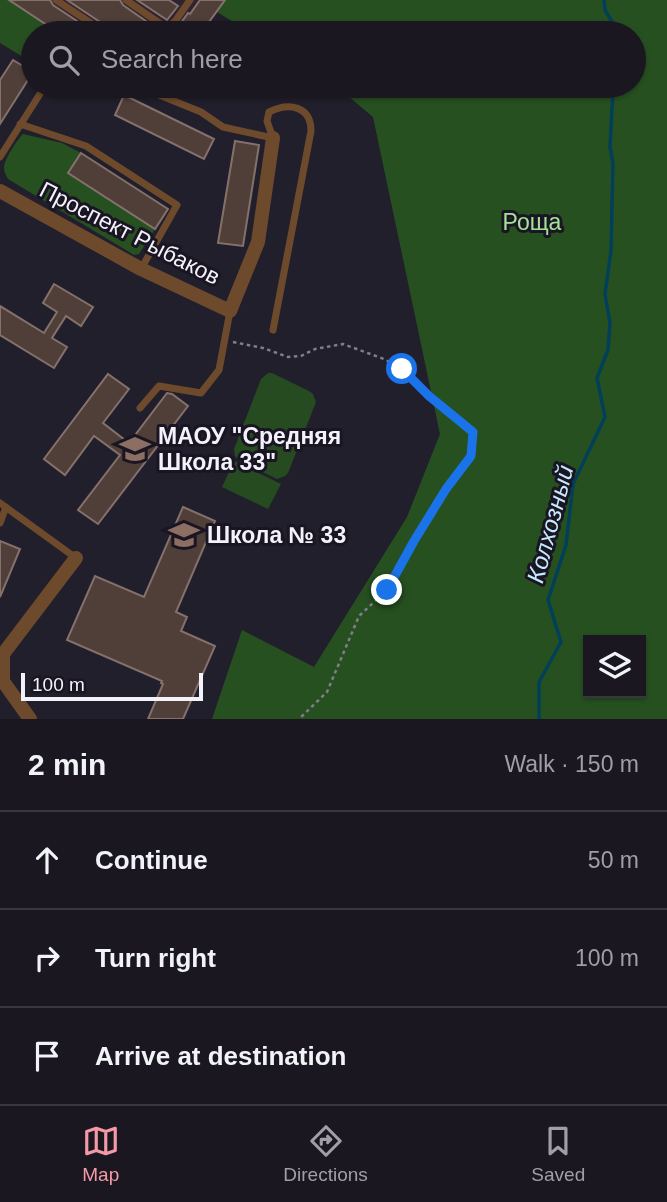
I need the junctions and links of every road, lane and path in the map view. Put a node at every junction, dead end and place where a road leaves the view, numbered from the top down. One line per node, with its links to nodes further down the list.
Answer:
1 (57, 0): 4 (lane)
2 (127, 0): 5 (lane)
3 (190, 0): 6 (lane)
4 (88, 21)
5 (153, 21)
6 (173, 21)
7 (36, 98): 9 (lane)
8 (167, 98): 10 (lane)
9 (20, 124): 11 (lane); 13 (lane)
10 (273, 138): 14 (street, Проспект Рыбаков); 15 (lane)
11 (0, 156)
12 (0, 191): 13 (street, Проспект Рыбаков)
13 (141, 269): 14 (street, Проспект Рыбаков)
14 (230, 311): 16 (lane)
15 (273, 330)
16 (224, 341): 17 (lane); 23 (path)
17 (140, 408)
18 (3, 505): 19 (lane); 20 (lane)
19 (0, 523)
20 (76, 558): 21 (street)
21 (1, 683): 22 (street)
22 (30, 719)
23 (299, 719)

